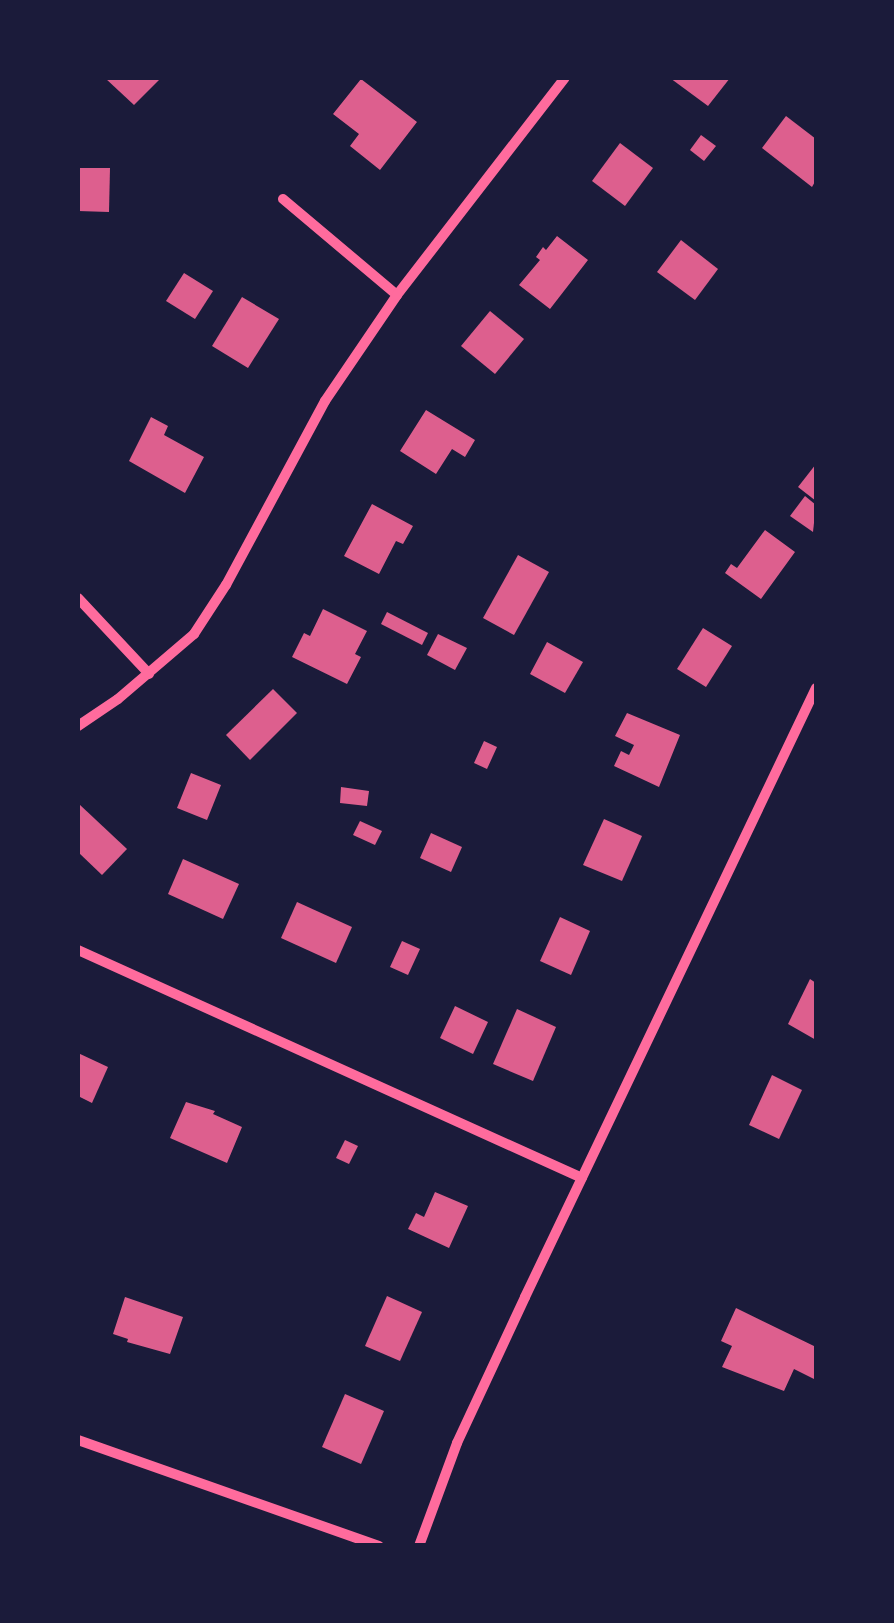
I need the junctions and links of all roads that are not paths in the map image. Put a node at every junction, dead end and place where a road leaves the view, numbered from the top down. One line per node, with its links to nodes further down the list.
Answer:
1 (565, 78): 3 (street)
2 (283, 199): 3 (street)
3 (397, 295): 5 (street)
4 (78, 598): 5 (street)
5 (150, 674): 7 (street)
6 (816, 688): 9 (street)
7 (78, 726)
8 (78, 950): 9 (street)
9 (582, 1178): 12 (street)
10 (78, 1440): 11 (street)
11 (379, 1546)
12 (419, 1546)

